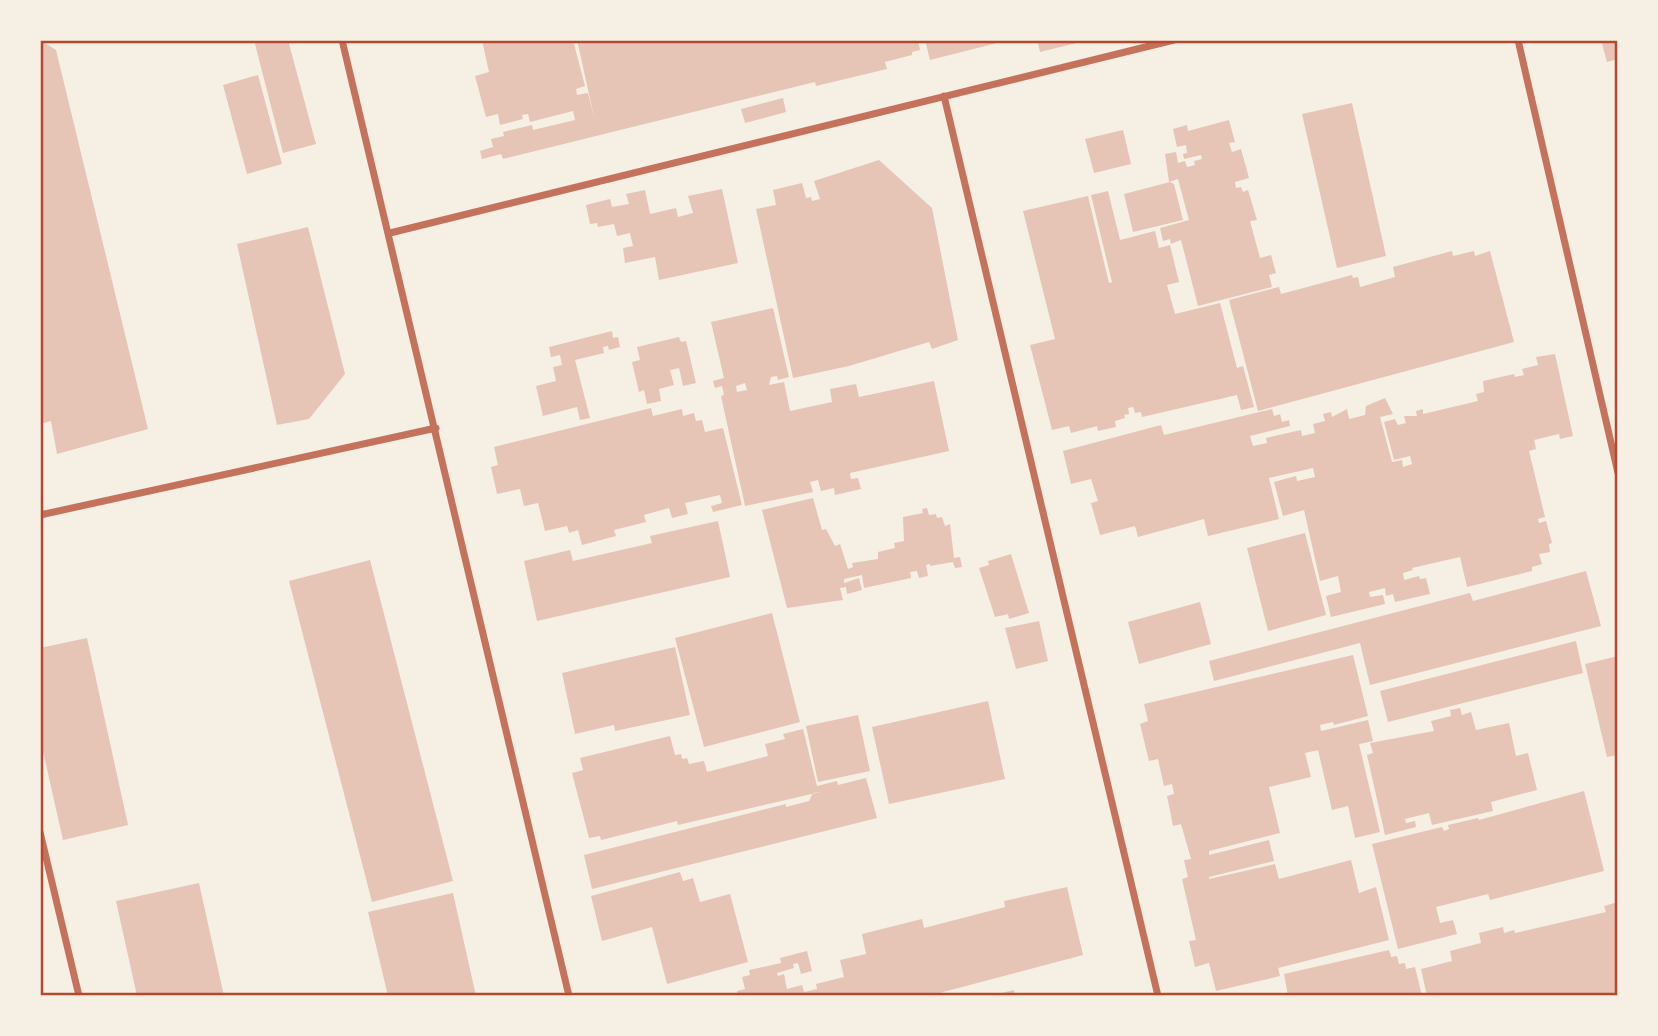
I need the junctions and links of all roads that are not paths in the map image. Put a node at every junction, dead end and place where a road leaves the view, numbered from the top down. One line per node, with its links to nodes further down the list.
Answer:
1 (342, 40): 5 (street)
2 (1174, 40): 4 (street)
3 (1518, 40): 7 (street)
4 (944, 96): 5 (street); 12 (street)
5 (390, 233): 6 (street)
6 (436, 428): 8 (street); 11 (street)
7 (1618, 472)
8 (40, 515)
9 (40, 832): 10 (street)
10 (79, 996)
11 (569, 996)
12 (1158, 996)

